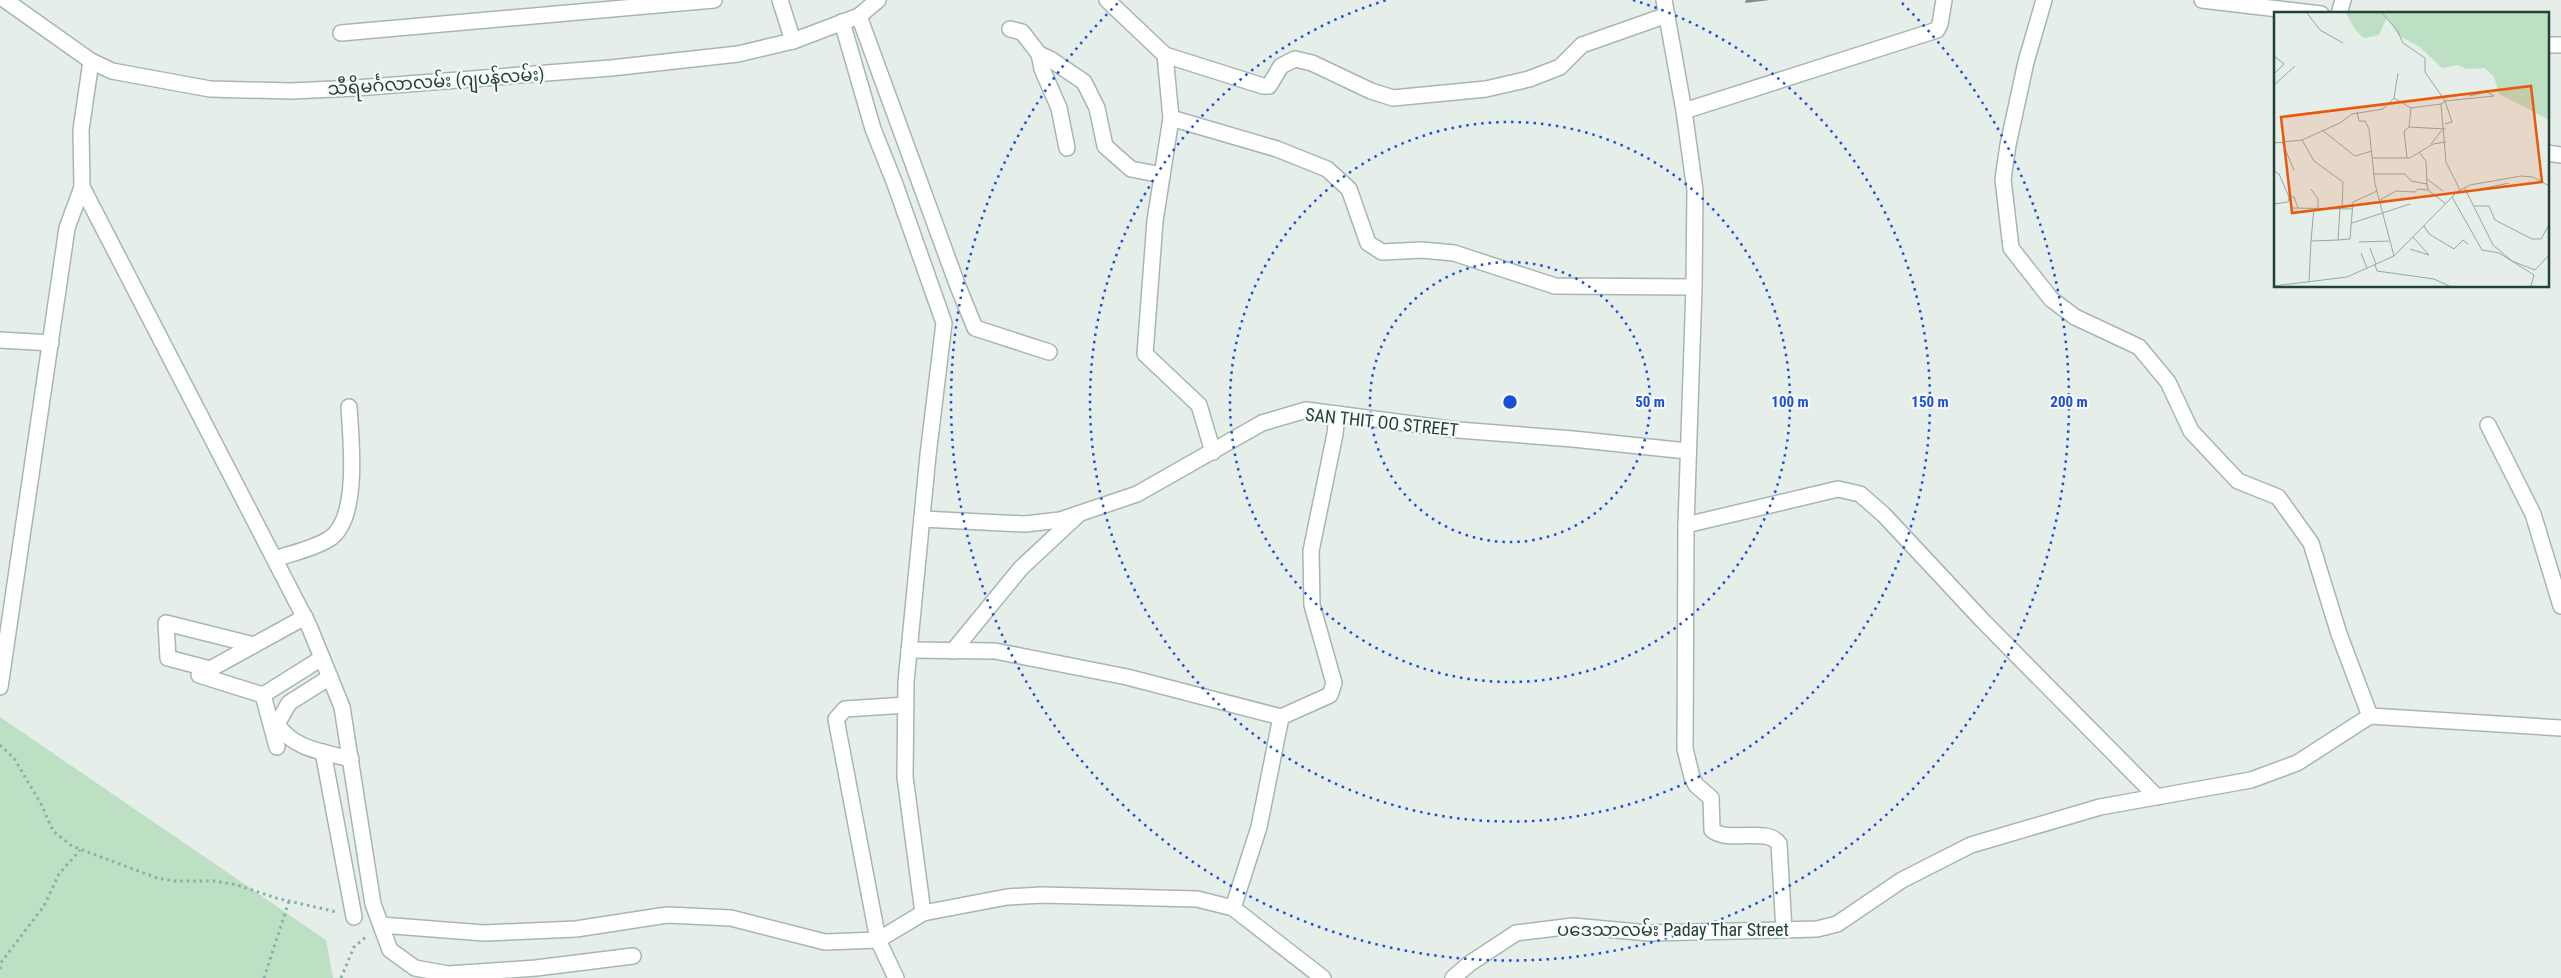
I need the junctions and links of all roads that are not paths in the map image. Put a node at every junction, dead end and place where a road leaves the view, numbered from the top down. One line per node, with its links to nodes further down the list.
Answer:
1 (5, 0): 21 (street, သီရိမင်္ဂလာလမ်း (ဂျပန်လမ်း))
2 (714, 0): 15 (street)
3 (780, 0): 16 (street)
4 (878, 0): 12 (street, သီရိမင်္ဂလာလမ်း (ဂျပန်လမ်း))
5 (1107, 0): 20 (street)
6 (1664, 0): 11 (street)
7 (1944, 0): 22 (street)
8 (2044, 0): 53 (street)
9 (2202, 0): 10 (street)
10 (2289, 12)
11 (1666, 15): 20 (street); 22 (street)
12 (859, 16): 13 (street, သီရိမင်္ဂလာလမ်း (ဂျပန်လမ်း)); 32 (street)
13 (842, 22): 16 (street, သီရိမင်္ဂလာလမ်း (ဂျပန်လမ်း)); 39 (street)
14 (1010, 29): 19 (street)
15 (341, 33)
16 (793, 41): 21 (street, သီရိမင်္ဂလာလမ်း (ဂျပန်လမ်း))
17 (2548, 45): 18 (street)
18 (2561, 45)
19 (1039, 54): 24 (street); 27 (street)
20 (1165, 55): 23 (street)
21 (91, 61): 28 (street)
22 (1684, 111): 29 (street)
23 (1171, 118): 27 (street); 29 (street)
24 (1067, 148)
25 (2548, 153): 26 (street)
26 (2561, 155)
27 (1162, 175): 37 (street)
28 (82, 186): 31 (street); 41 (street)
29 (1694, 287): 36 (street)
30 (0, 340): 31 (street)
31 (51, 343): 50 (street)
32 (1049, 352)
33 (350, 408): 41 (street)
34 (1336, 414): 36 (street, SAN THIT OO STREET); 37 (street, SAN THIT OO STREET); 54 (street)
35 (2488, 425): 42 (street)
36 (1687, 451): 40 (street)
37 (1213, 452): 38 (street, SAN THIT OO STREET)
38 (1082, 512): 39 (street, SAN THIT OO STREET); 46 (street)
39 (922, 519): 45 (street)
40 (1686, 525): 59 (street); 64 (street)
41 (275, 559): 43 (street)
42 (2561, 606)
43 (304, 617): 44 (street); 47 (street)
44 (254, 645): 48 (street); 48 (street)
45 (909, 650): 46 (street); 52 (street)
46 (953, 651): 54 (street)
47 (322, 658): 49 (street); 51 (street)
48 (210, 669): 51 (street)
49 (330, 677): 57 (street); 58 (street)
50 (0, 687)
51 (263, 695): 56 (street)
52 (906, 705): 61 (street); 65 (street)
53 (2370, 716): 55 (street); 59 (street, ပဒေသာလမ်း Paday Thar Street)
54 (1281, 717): 60 (street)
55 (2561, 728)
56 (278, 747)
57 (323, 752): 58 (street); 62 (street)
58 (351, 760): 63 (street)
59 (2157, 797): 64 (street, ပဒေသာလမ်း Paday Thar Street)
60 (1233, 908): 61 (street); 68 (street)
61 (923, 913): 65 (street)
62 (354, 917)
63 (381, 925): 65 (street); 66 (street)
64 (1784, 930): 69 (street, ပဒေသာလမ်း Paday Thar Street)
65 (878, 940): 67 (street)
66 (633, 956)
67 (896, 978)
68 (1324, 978)
69 (1453, 978)

